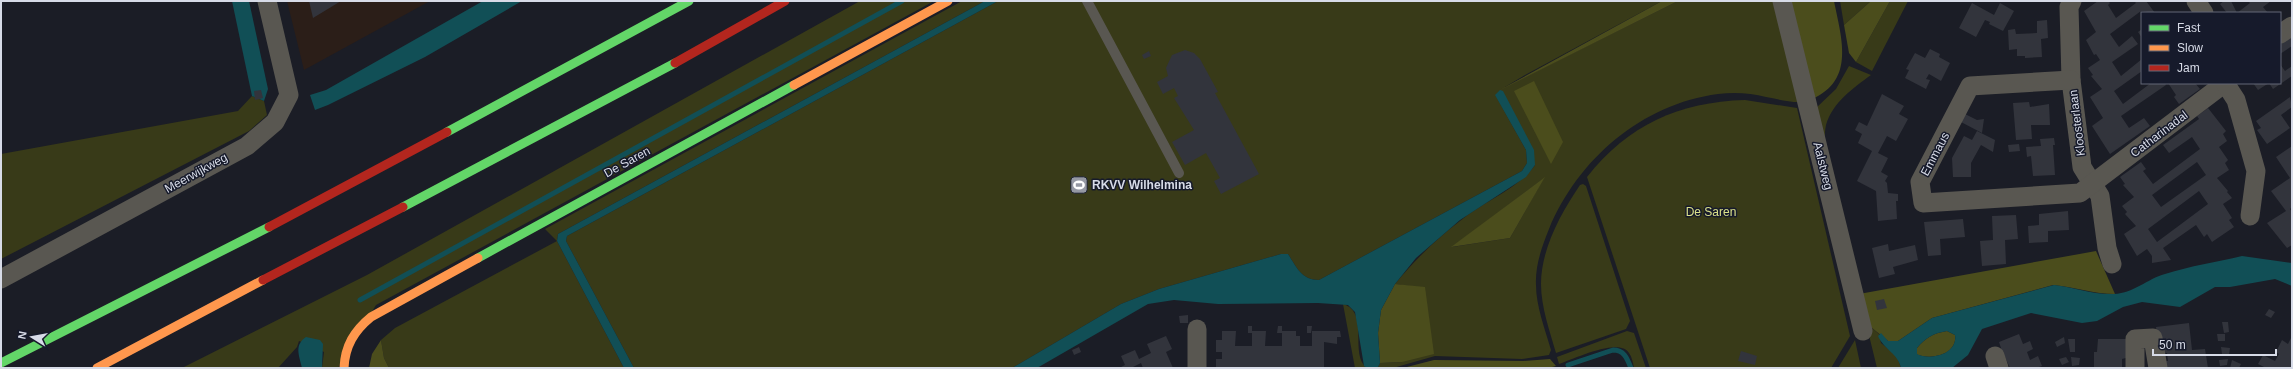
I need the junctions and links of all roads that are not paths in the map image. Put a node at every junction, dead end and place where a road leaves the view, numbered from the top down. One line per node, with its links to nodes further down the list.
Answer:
1 (267, 1): 21 (street, Meerwijkweg)
2 (686, 1): 10 (main road)
3 (689, 1): 10 (main road)
4 (785, 1): 25 (main road)
5 (948, 1): 26 (main road, De Saren)
6 (1087, 1): 17 (lane)
7 (1782, 1): 23 (street, Aalstweg)
8 (2072, 1): 14 (street, Kloosterlaan)
9 (2196, 1): 11 (street)
10 (670, 12): 24 (main road)
11 (2203, 12)
12 (2292, 26): 13 (street)
13 (2281, 33)
14 (2071, 80): 18 (street, Kloosterlaan); 18 (street, Emmaus)
15 (2224, 84): 18 (street, Catharinadal)
16 (2226, 84): 19 (street)
17 (1179, 173)
18 (2093, 184): 20 (street, Kloosterlaan)
19 (2250, 216)
20 (2112, 264)
21 (1, 279)
22 (1197, 328): 27 (street)
23 (1863, 331)
24 (1, 363)
25 (97, 368)
26 (344, 368)
27 (1197, 368)
28 (2135, 368): 29 (street)
29 (2158, 368)

